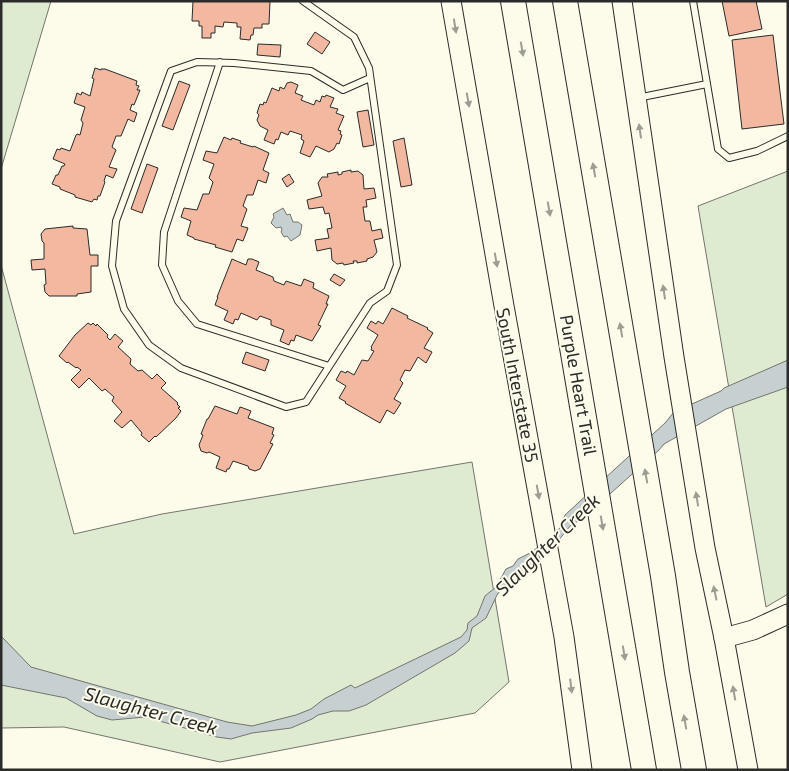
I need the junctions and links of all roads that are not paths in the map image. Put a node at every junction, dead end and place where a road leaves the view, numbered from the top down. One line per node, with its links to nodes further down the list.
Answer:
1 (303, 1): 8 (lane)
2 (451, 1): 16 (main road, South Interstate 35, one-way to 16)
3 (513, 1): 15 (highway, Purple Heart Trail, one-way to 15)
4 (565, 1): 19 (highway, one-way to 4)
5 (622, 1): 10 (main road)
6 (693, 1): 9 (lane)
7 (220, 62): 8 (lane); 12 (lane); 12 (lane)
8 (370, 78): 12 (lane)
9 (707, 84): 10 (lane); 11 (lane)
10 (636, 98): 14 (main road, one-way to 10)
11 (788, 136)
12 (329, 366)
13 (788, 614): 14 (main road)
14 (724, 638): 20 (main road, one-way to 14)
15 (636, 723): 17 (highway); 18 (highway, Purple Heart Trail)
16 (582, 770)
17 (639, 770)
18 (644, 770)
19 (694, 770)
20 (748, 770)

